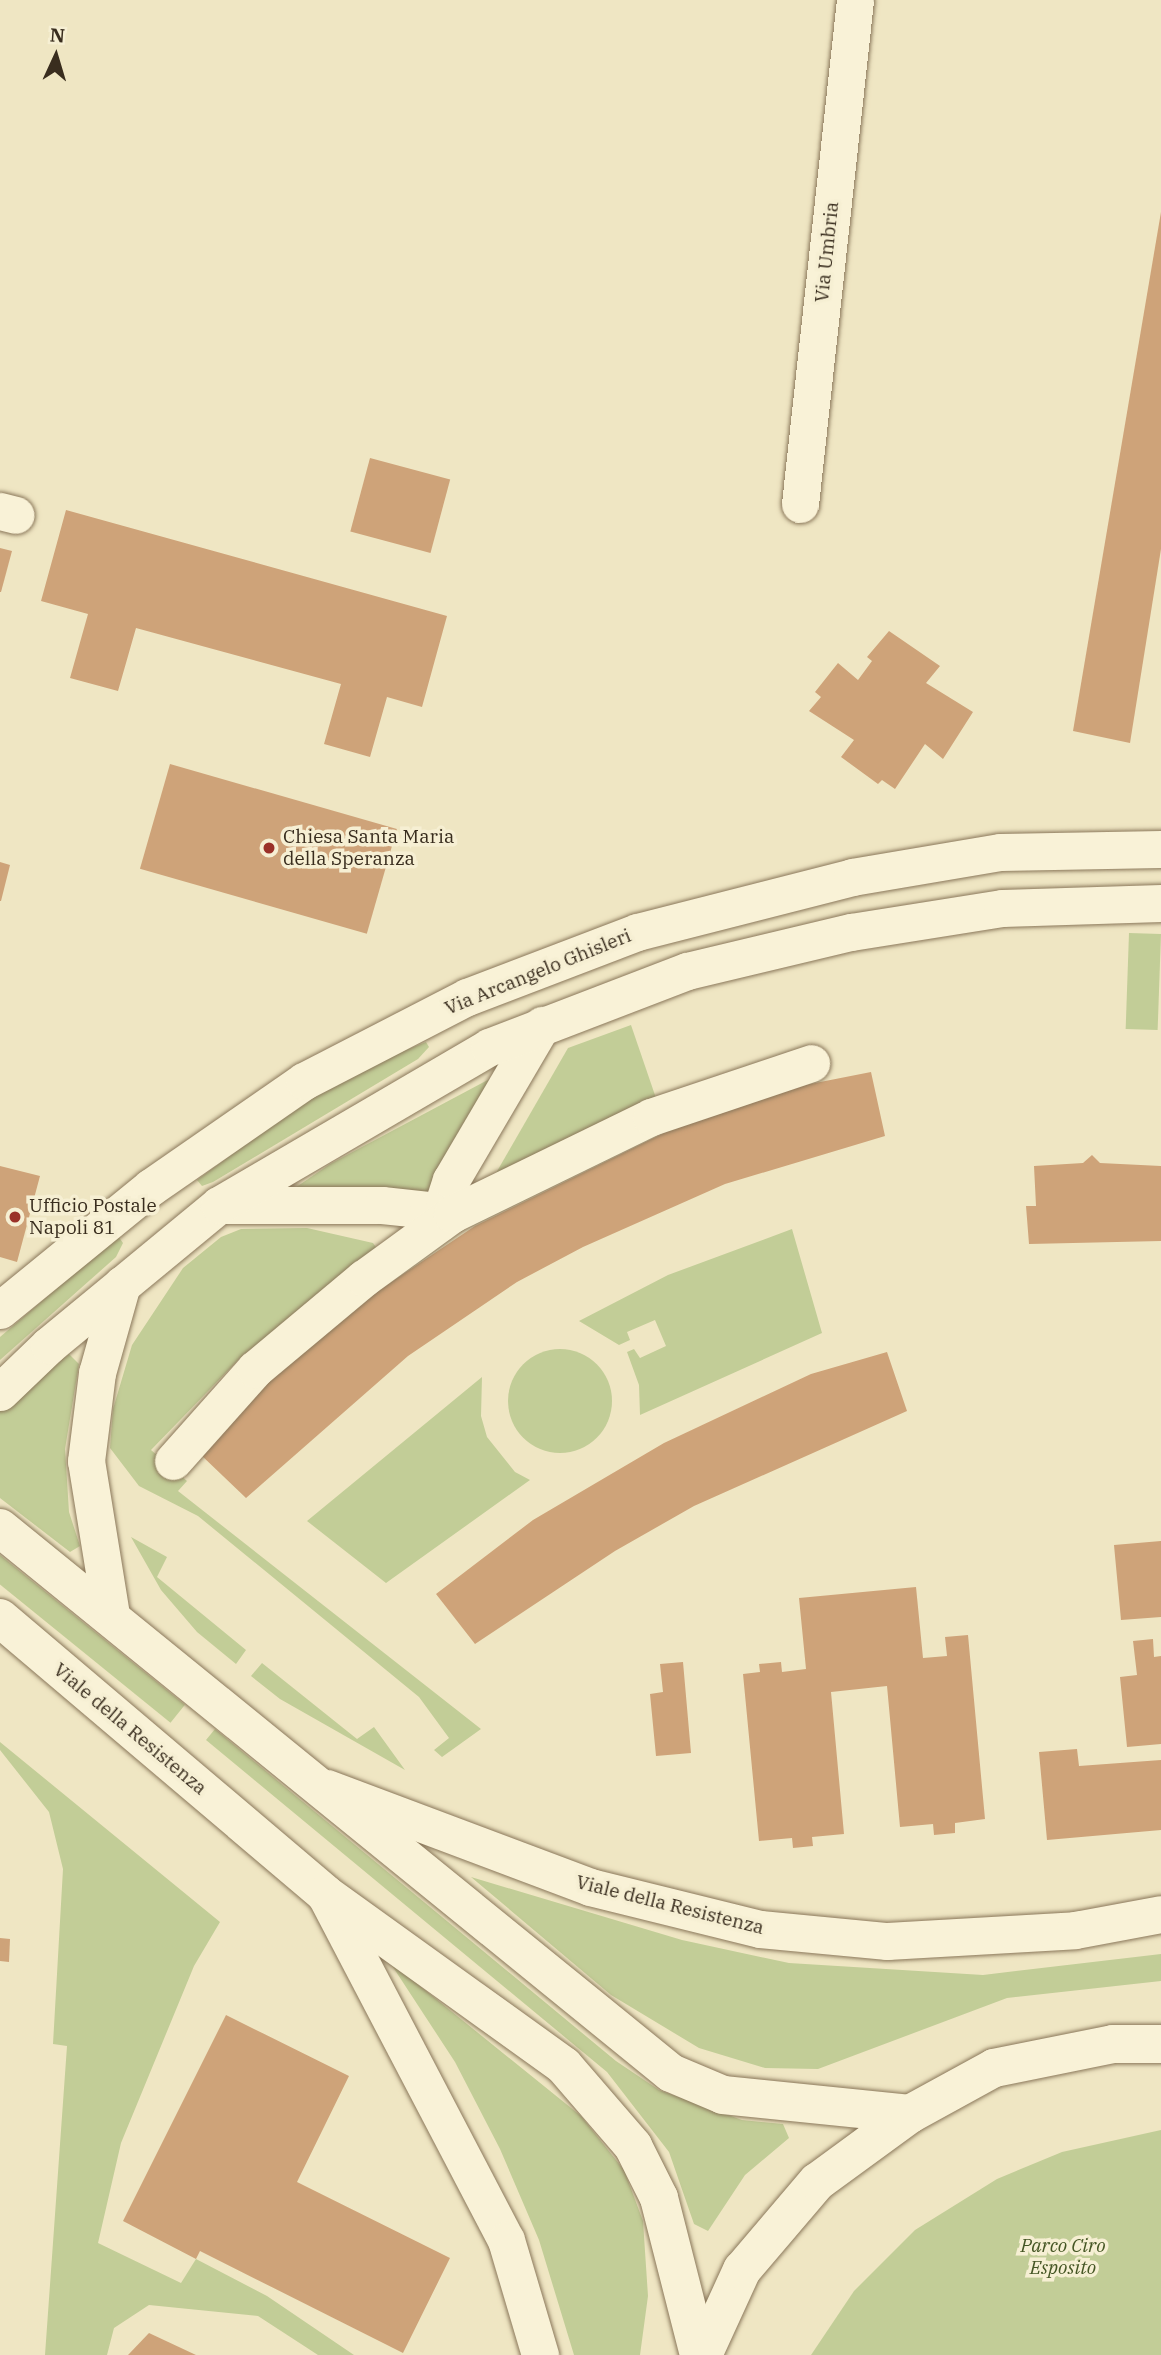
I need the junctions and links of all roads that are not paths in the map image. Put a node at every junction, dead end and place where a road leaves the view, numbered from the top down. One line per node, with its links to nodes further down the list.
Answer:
1 (855, 0): 2 (street, Via Umbria)
2 (800, 504)
3 (1161, 849): 5 (street, Via Arcangelo Ghisleri)
4 (1161, 903): 6 (street)
5 (467, 997): 7 (street); 9 (street, Via Arcangelo Ghisleri)
6 (542, 1025): 7 (street); 11 (street)
7 (489, 1047): 10 (street)
8 (811, 1063): 11 (street)
9 (150, 1186): 12 (street); 14 (street, Via Arcangelo Ghisleri)
10 (219, 1205): 11 (street); 12 (street)
11 (445, 1219): 16 (street)
12 (181, 1233): 13 (street)
13 (122, 1284): 15 (street); 18 (street)
14 (0, 1310)
15 (0, 1392)
16 (173, 1461)
17 (0, 1528): 18 (street, Viale della Resistenza)
18 (111, 1615): 20 (street, Viale della Resistenza)
19 (0, 1618): 21 (street, Viale della Resistenza)
20 (321, 1785): 22 (street, Viale della Resistenza); 24 (street, Viale della Resistenza)
21 (325, 1894): 25 (street, Viale della Resistenza); 26 (street, Viale della Resistenza)
22 (1161, 1914)
23 (1161, 2044): 24 (street, Viale della Resistenza)
24 (910, 2114): 26 (street, Viale della Resistenza)
25 (540, 2355)
26 (701, 2355)

